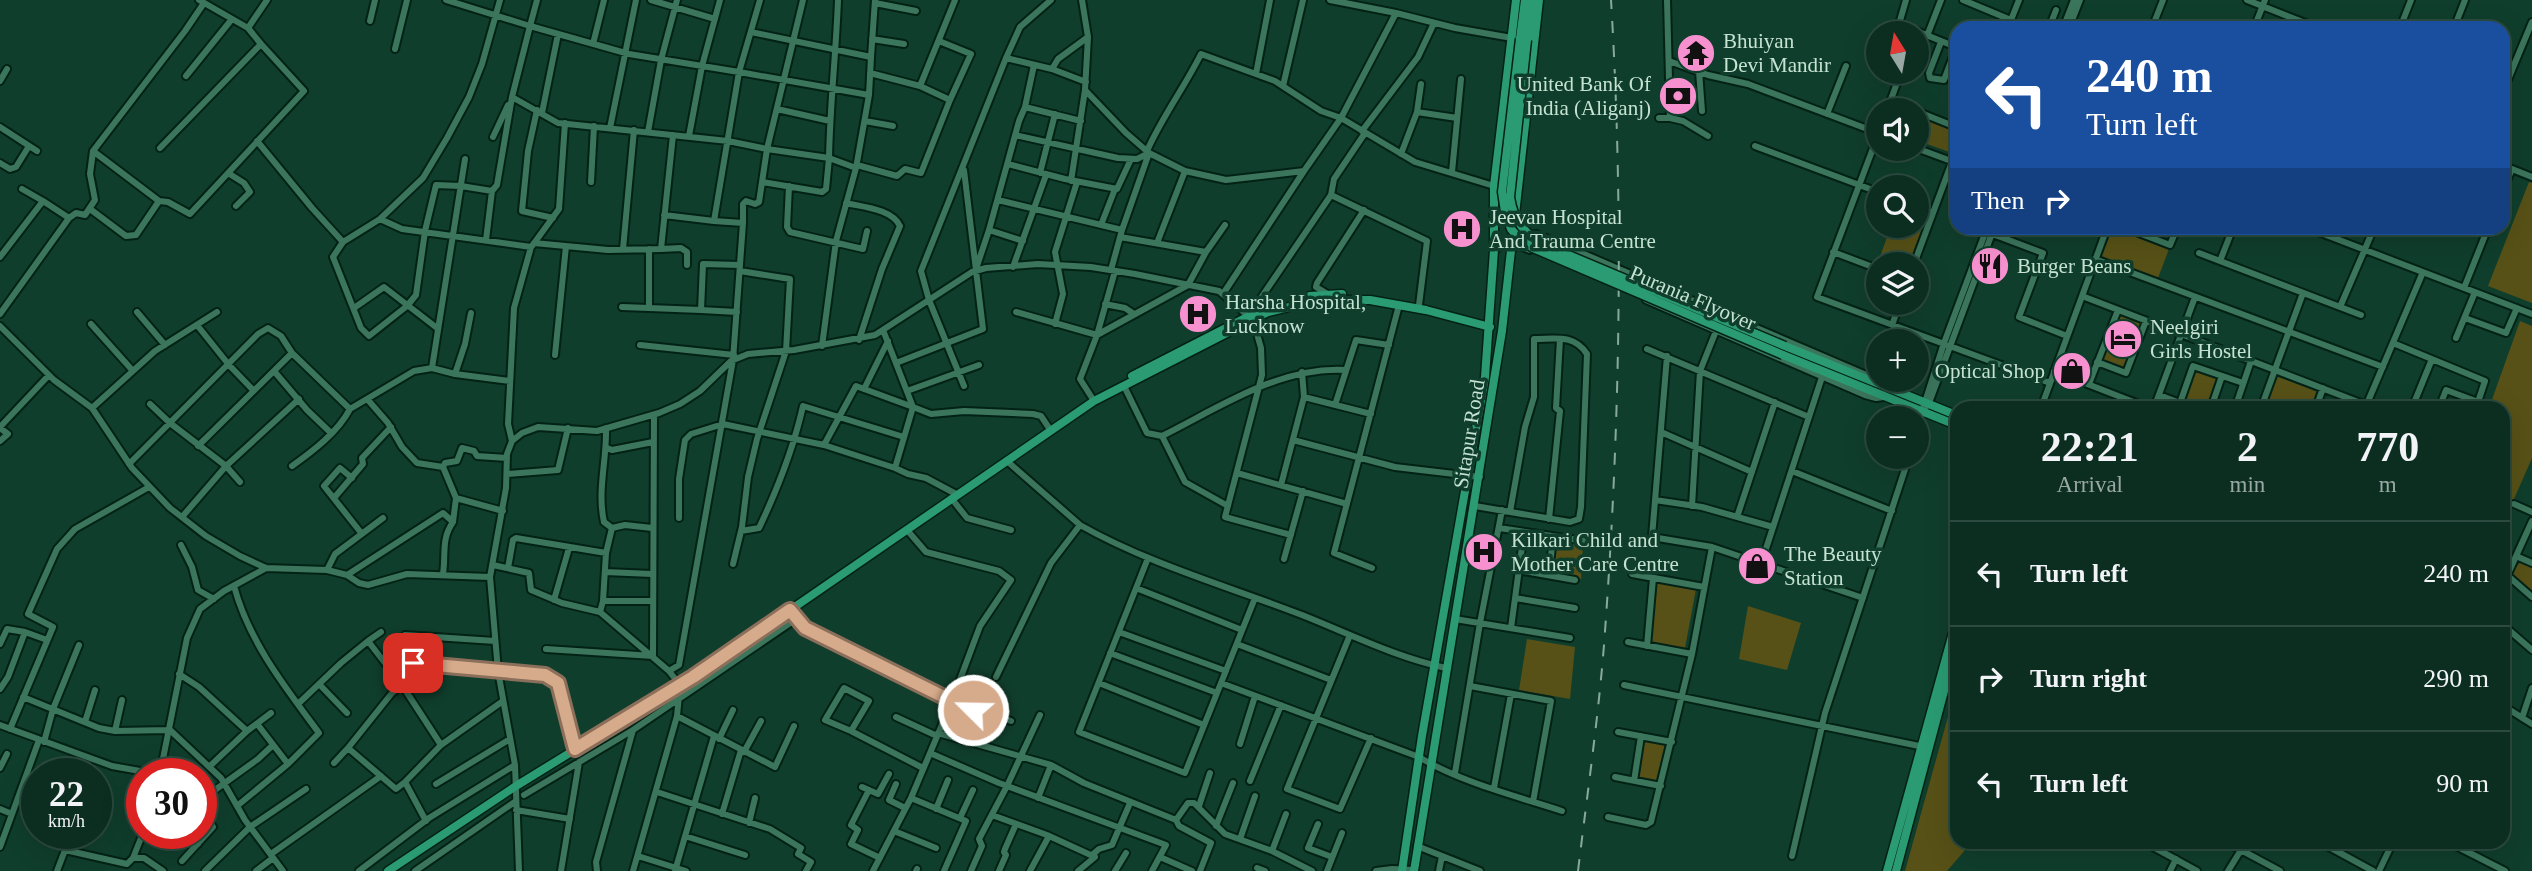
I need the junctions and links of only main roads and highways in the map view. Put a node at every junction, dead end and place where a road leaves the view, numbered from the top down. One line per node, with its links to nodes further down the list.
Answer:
1 (1516, 0): 5 (main road, Sitapur Road)
2 (1525, 0): 5 (main road, Purania Flyover)
3 (1532, 0): 5 (main road, Purania Flyover)
4 (1539, 0): 18 (main road, Sitapur Road)
5 (1520, 39): 8 (main road, Sitapur Road); 10 (main road, Purania Flyover, bridge)
6 (1423, 308): 7 (main road); 7 (main road); 8 (main road)
7 (1251, 318): 9 (main road); 9 (main road)
8 (1490, 327): 16 (main road, Sitapur Road)
9 (1094, 401): 17 (main road)
10 (1925, 405): 11 (main road); 12 (main road)
11 (1950, 413)
12 (1950, 421)
13 (1950, 646): 15 (main road)
14 (1950, 666): 15 (main road)
15 (1925, 747): 19 (main road); 20 (main road)
16 (1402, 870)
17 (388, 871)
18 (1414, 871)
19 (1887, 871)
20 (1896, 871)

